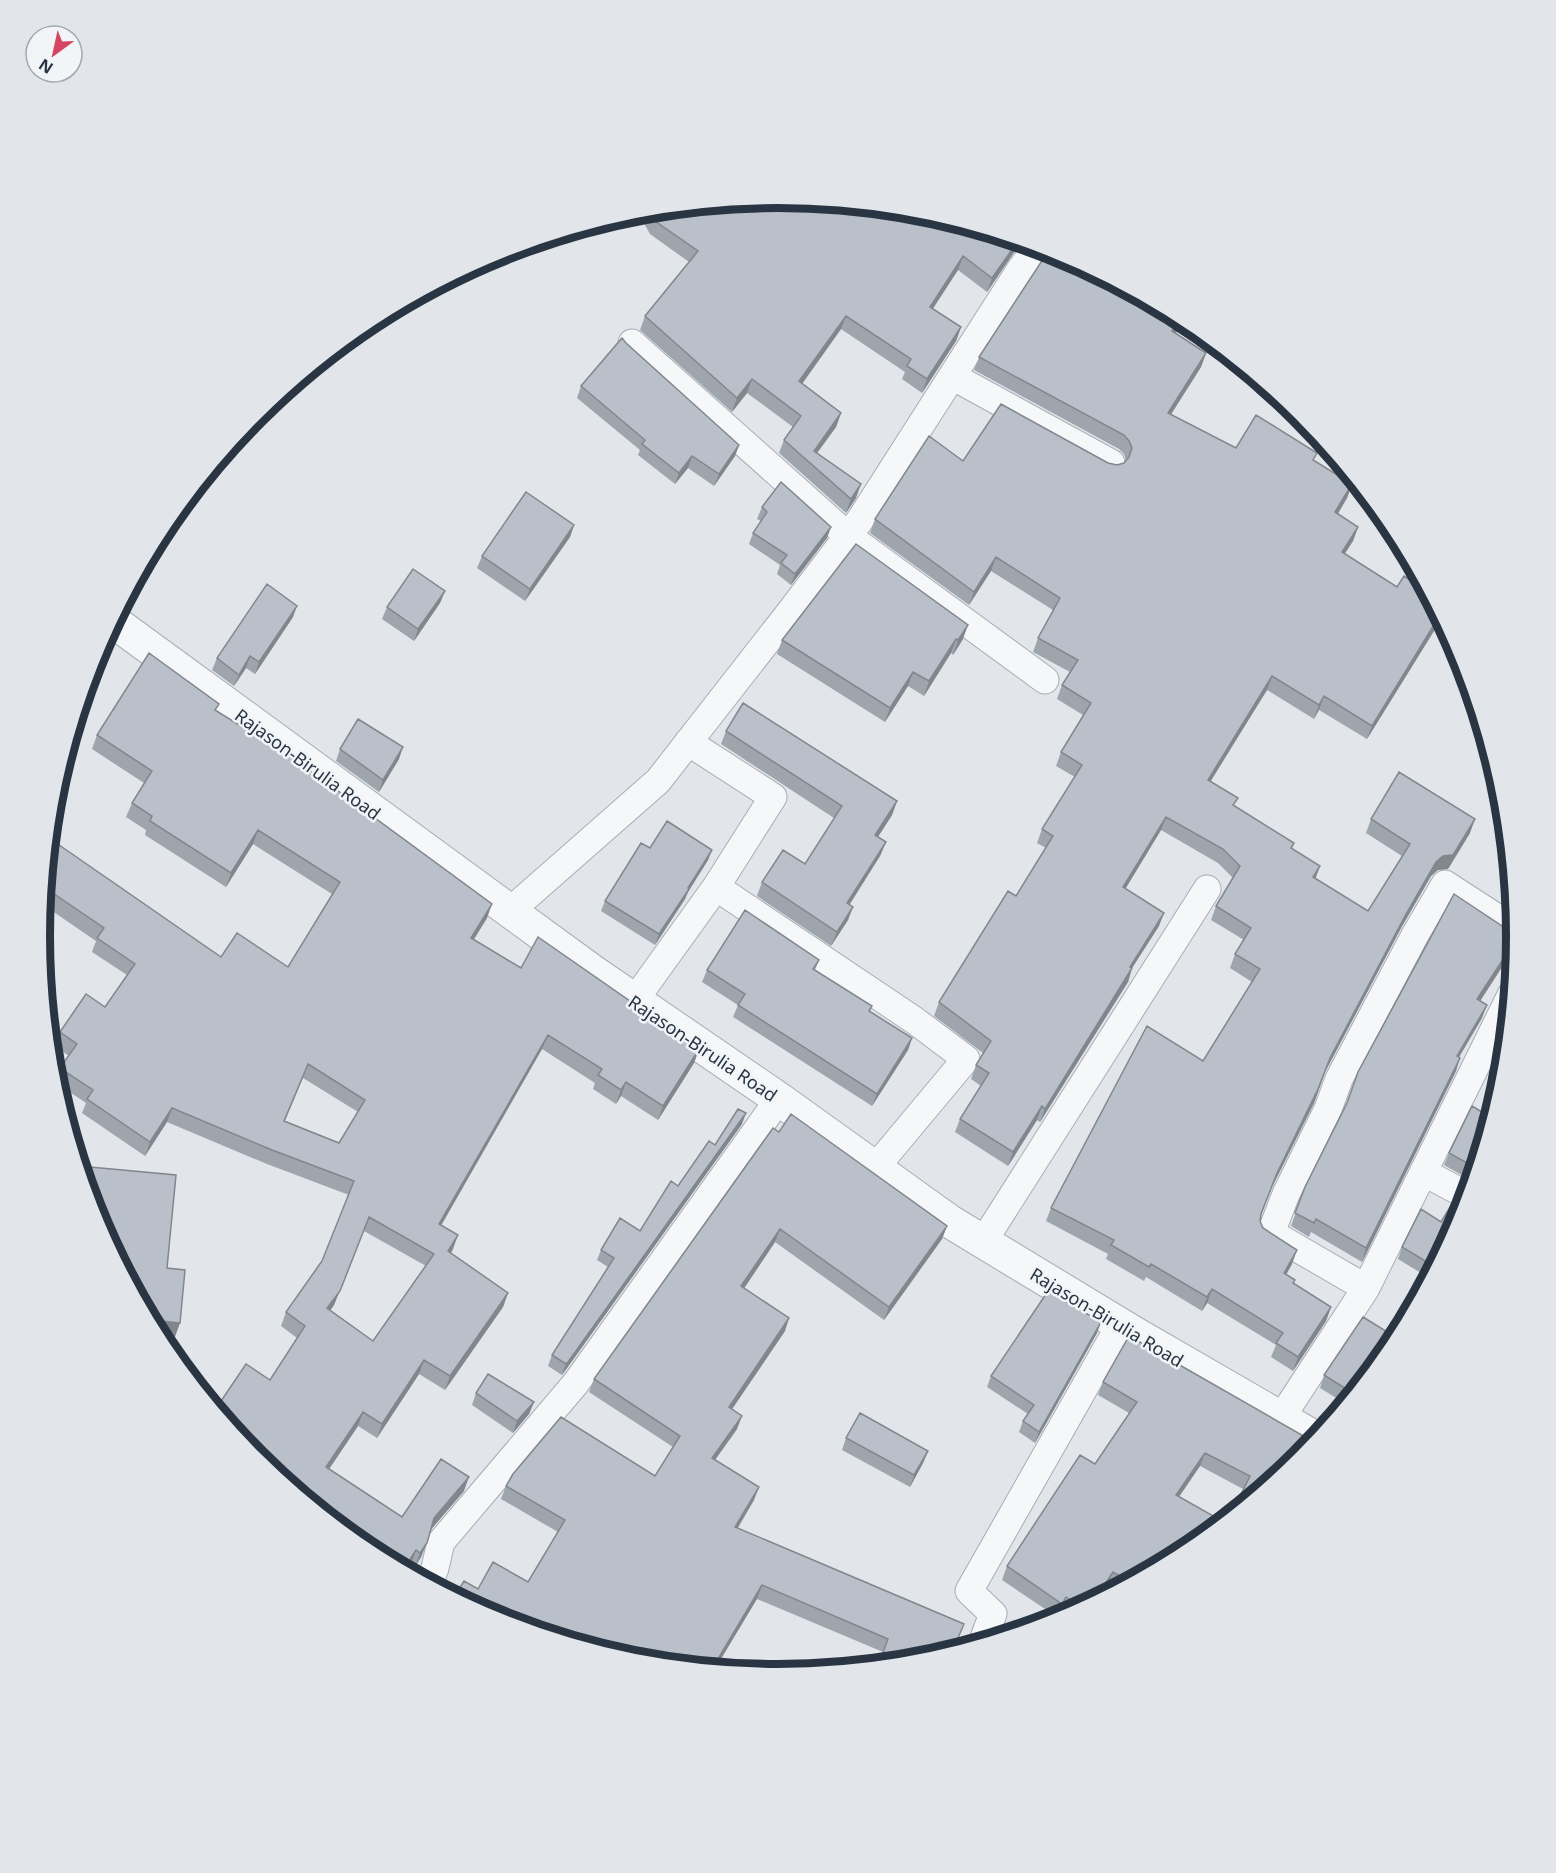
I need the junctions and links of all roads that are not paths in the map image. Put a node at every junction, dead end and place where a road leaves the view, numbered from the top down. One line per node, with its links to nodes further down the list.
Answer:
1 (1032, 254): 3 (street)
2 (632, 343): 5 (street)
3 (952, 376): 4 (street); 5 (street)
4 (1111, 463)
5 (848, 536): 7 (street); 8 (street)
6 (120, 626): 11 (street, Rajason-Birulia Road)
7 (1045, 680)
8 (688, 742): 9 (street); 11 (street)
9 (716, 887): 13 (street); 16 (street)
10 (1207, 889): 19 (street)
11 (510, 911): 13 (street, Rajason-Birulia Road)
12 (1506, 923): 20 (street)
13 (634, 1001): 15 (street, Rajason-Birulia Road)
14 (1502, 1013): 17 (street)
15 (779, 1099): 16 (street, Rajason-Birulia Road); 24 (street)
16 (876, 1168): 19 (street, Rajason-Birulia Road)
17 (1424, 1172): 18 (street); 20 (street)
18 (1460, 1192)
19 (983, 1242): 21 (street, Rajason-Birulia Road)
20 (1366, 1288): 22 (street)
21 (1120, 1325): 22 (street, Rajason-Birulia Road); 25 (street)
22 (1281, 1418): 23 (street, Rajason-Birulia Road)
23 (1309, 1435)
24 (432, 1577)
25 (985, 1634)

